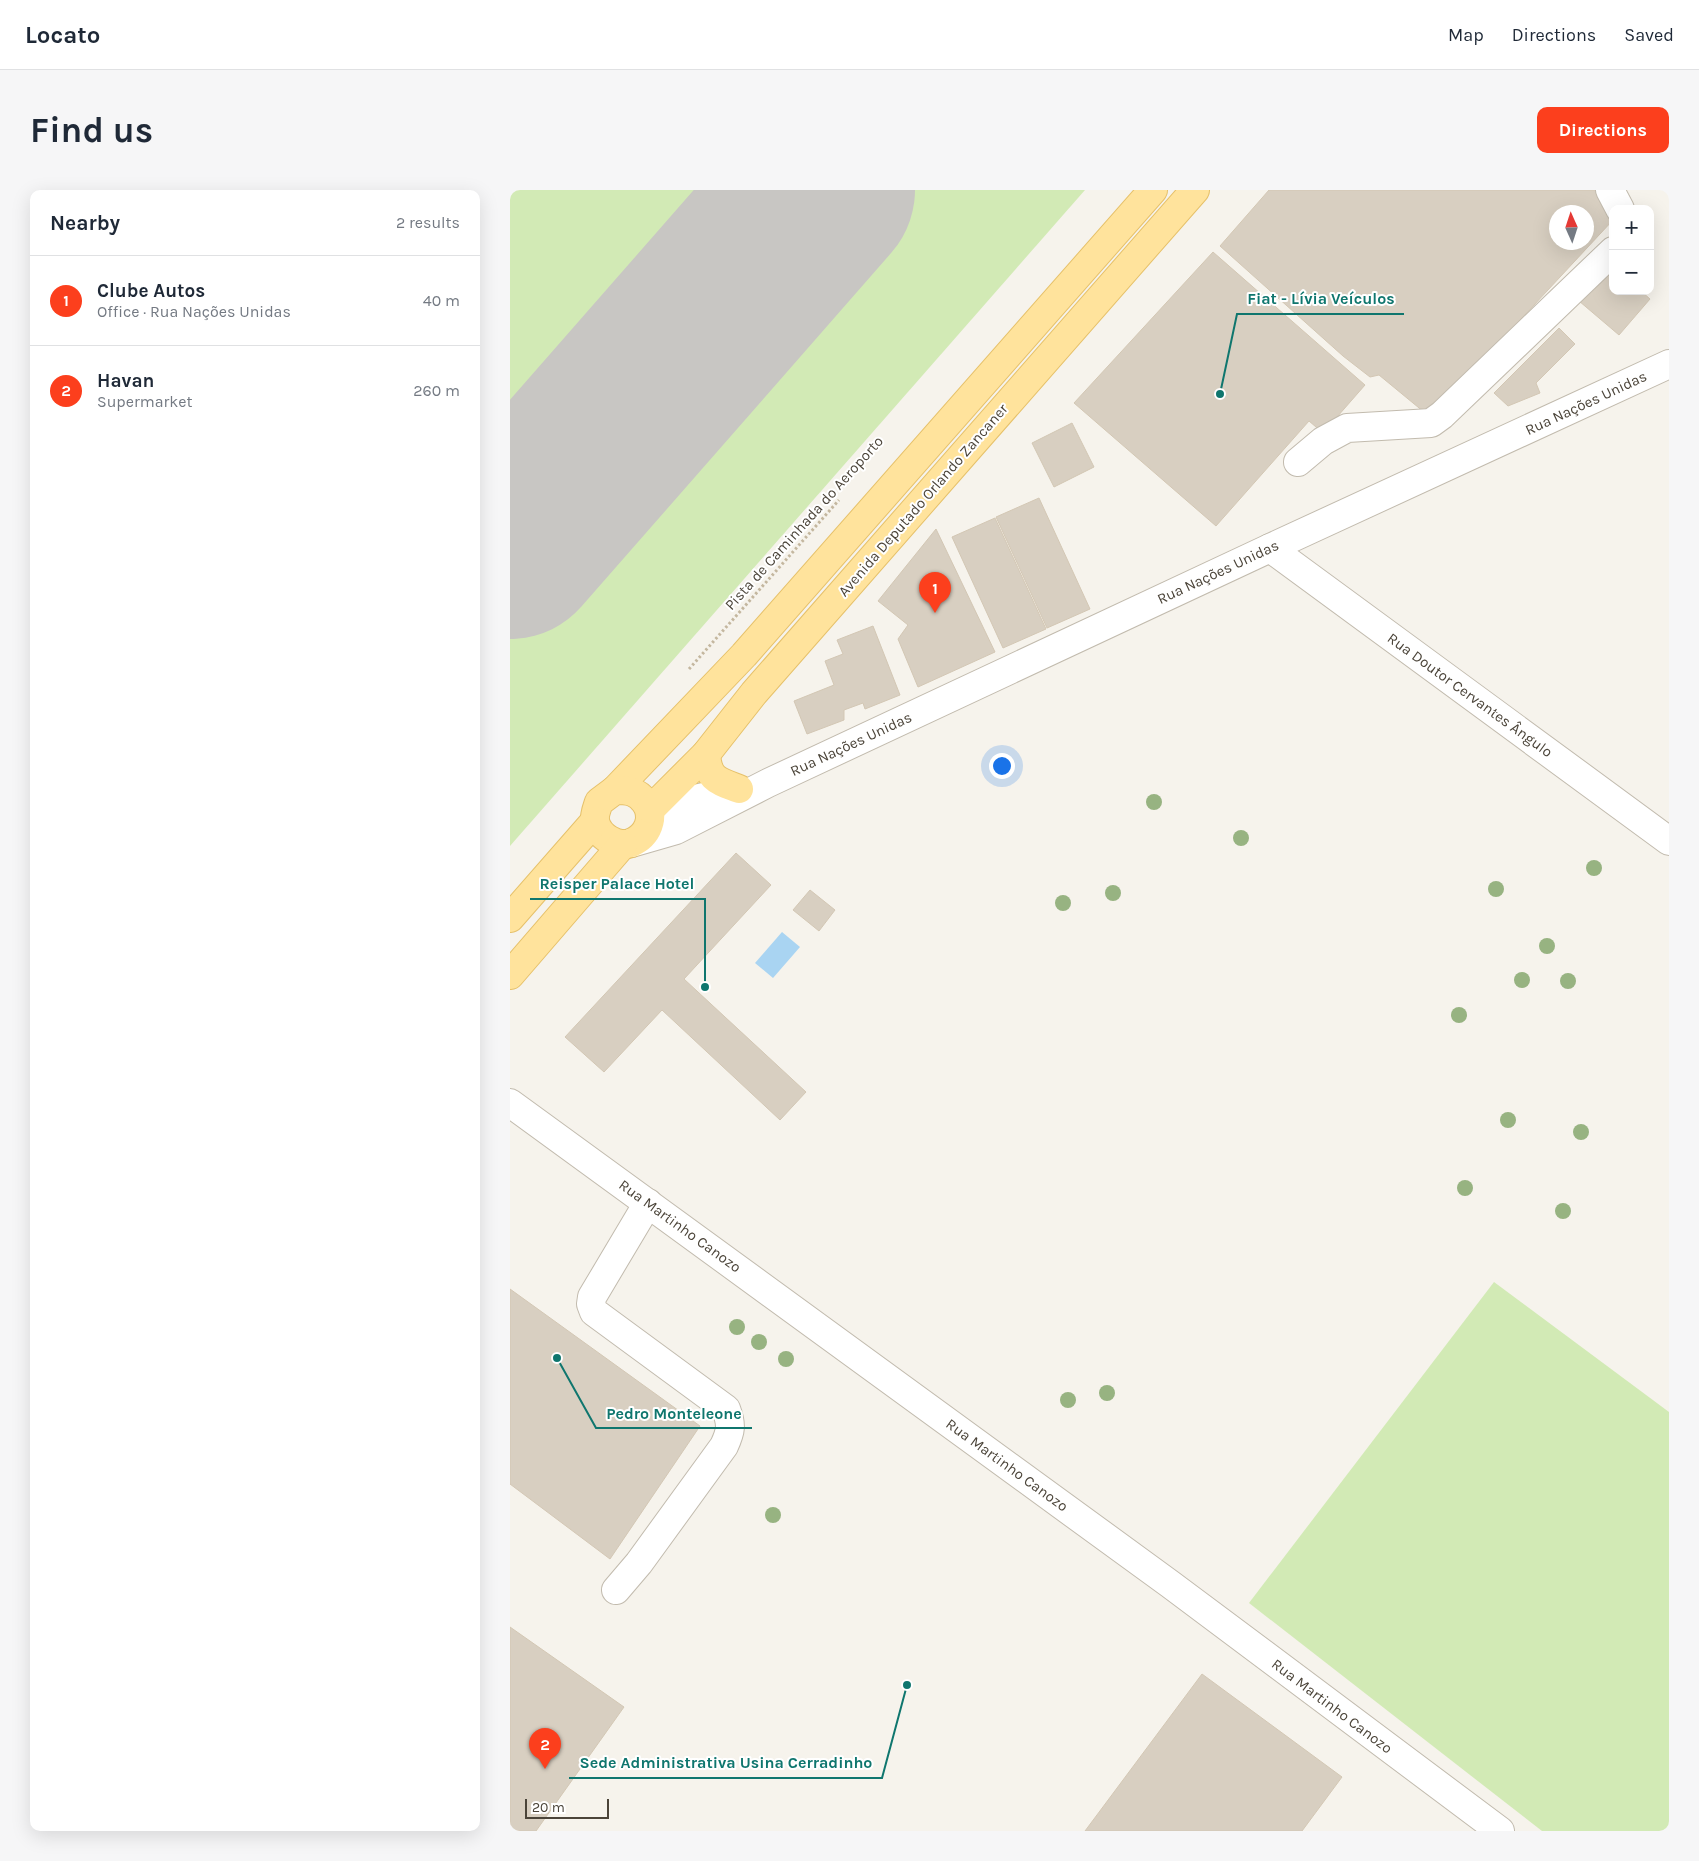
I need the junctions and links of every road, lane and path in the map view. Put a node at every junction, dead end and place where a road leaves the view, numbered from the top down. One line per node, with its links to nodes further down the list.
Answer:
1 (1153, 190): 14 (main road, Avenida Deputado Orlando Zancaner)
2 (1195, 190): 11 (main road, Avenida Deputado Orlando Zancaner)
3 (1610, 190): 4 (street)
4 (1618, 205)
5 (1609, 255): 7 (street)
6 (1669, 364): 9 (street, Rua Nações Unidas)
7 (1298, 462)
8 (845, 494): 10 (path, Pista de Caminhada do Aeroporto)
9 (1270, 548): 12 (street, Rua Nações Unidas); 17 (street, Rua Doutor Cervantes Ângulo)
10 (688, 670)
11 (706, 754): 13 (main road); 15 (main road, Avenida Deputado Orlando Zancaner)
12 (768, 783): 13 (street, Rua Nações Unidas); 18 (street, Rua Nações Unidas)
13 (739, 789): 15 (street, Rua Nações Unidas)
14 (615, 790): 15 (main road); 16 (main road, Avenida Deputado Orlando Zancaner)
15 (650, 810): 18 (main road, Avenida Deputado Orlando Zancaner)
16 (596, 821): 18 (main road); 19 (main road, Avenida Deputado Orlando Zancaner)
17 (1669, 841)
18 (627, 843): 20 (main road, Avenida Deputado Orlando Zancaner)
19 (510, 918)
20 (510, 975)
21 (510, 1103): 22 (street, Rua Martinho Canozo)
22 (648, 1203): 23 (street); 24 (street, Rua Martinho Canozo)
23 (616, 1590)
24 (1500, 1831)

